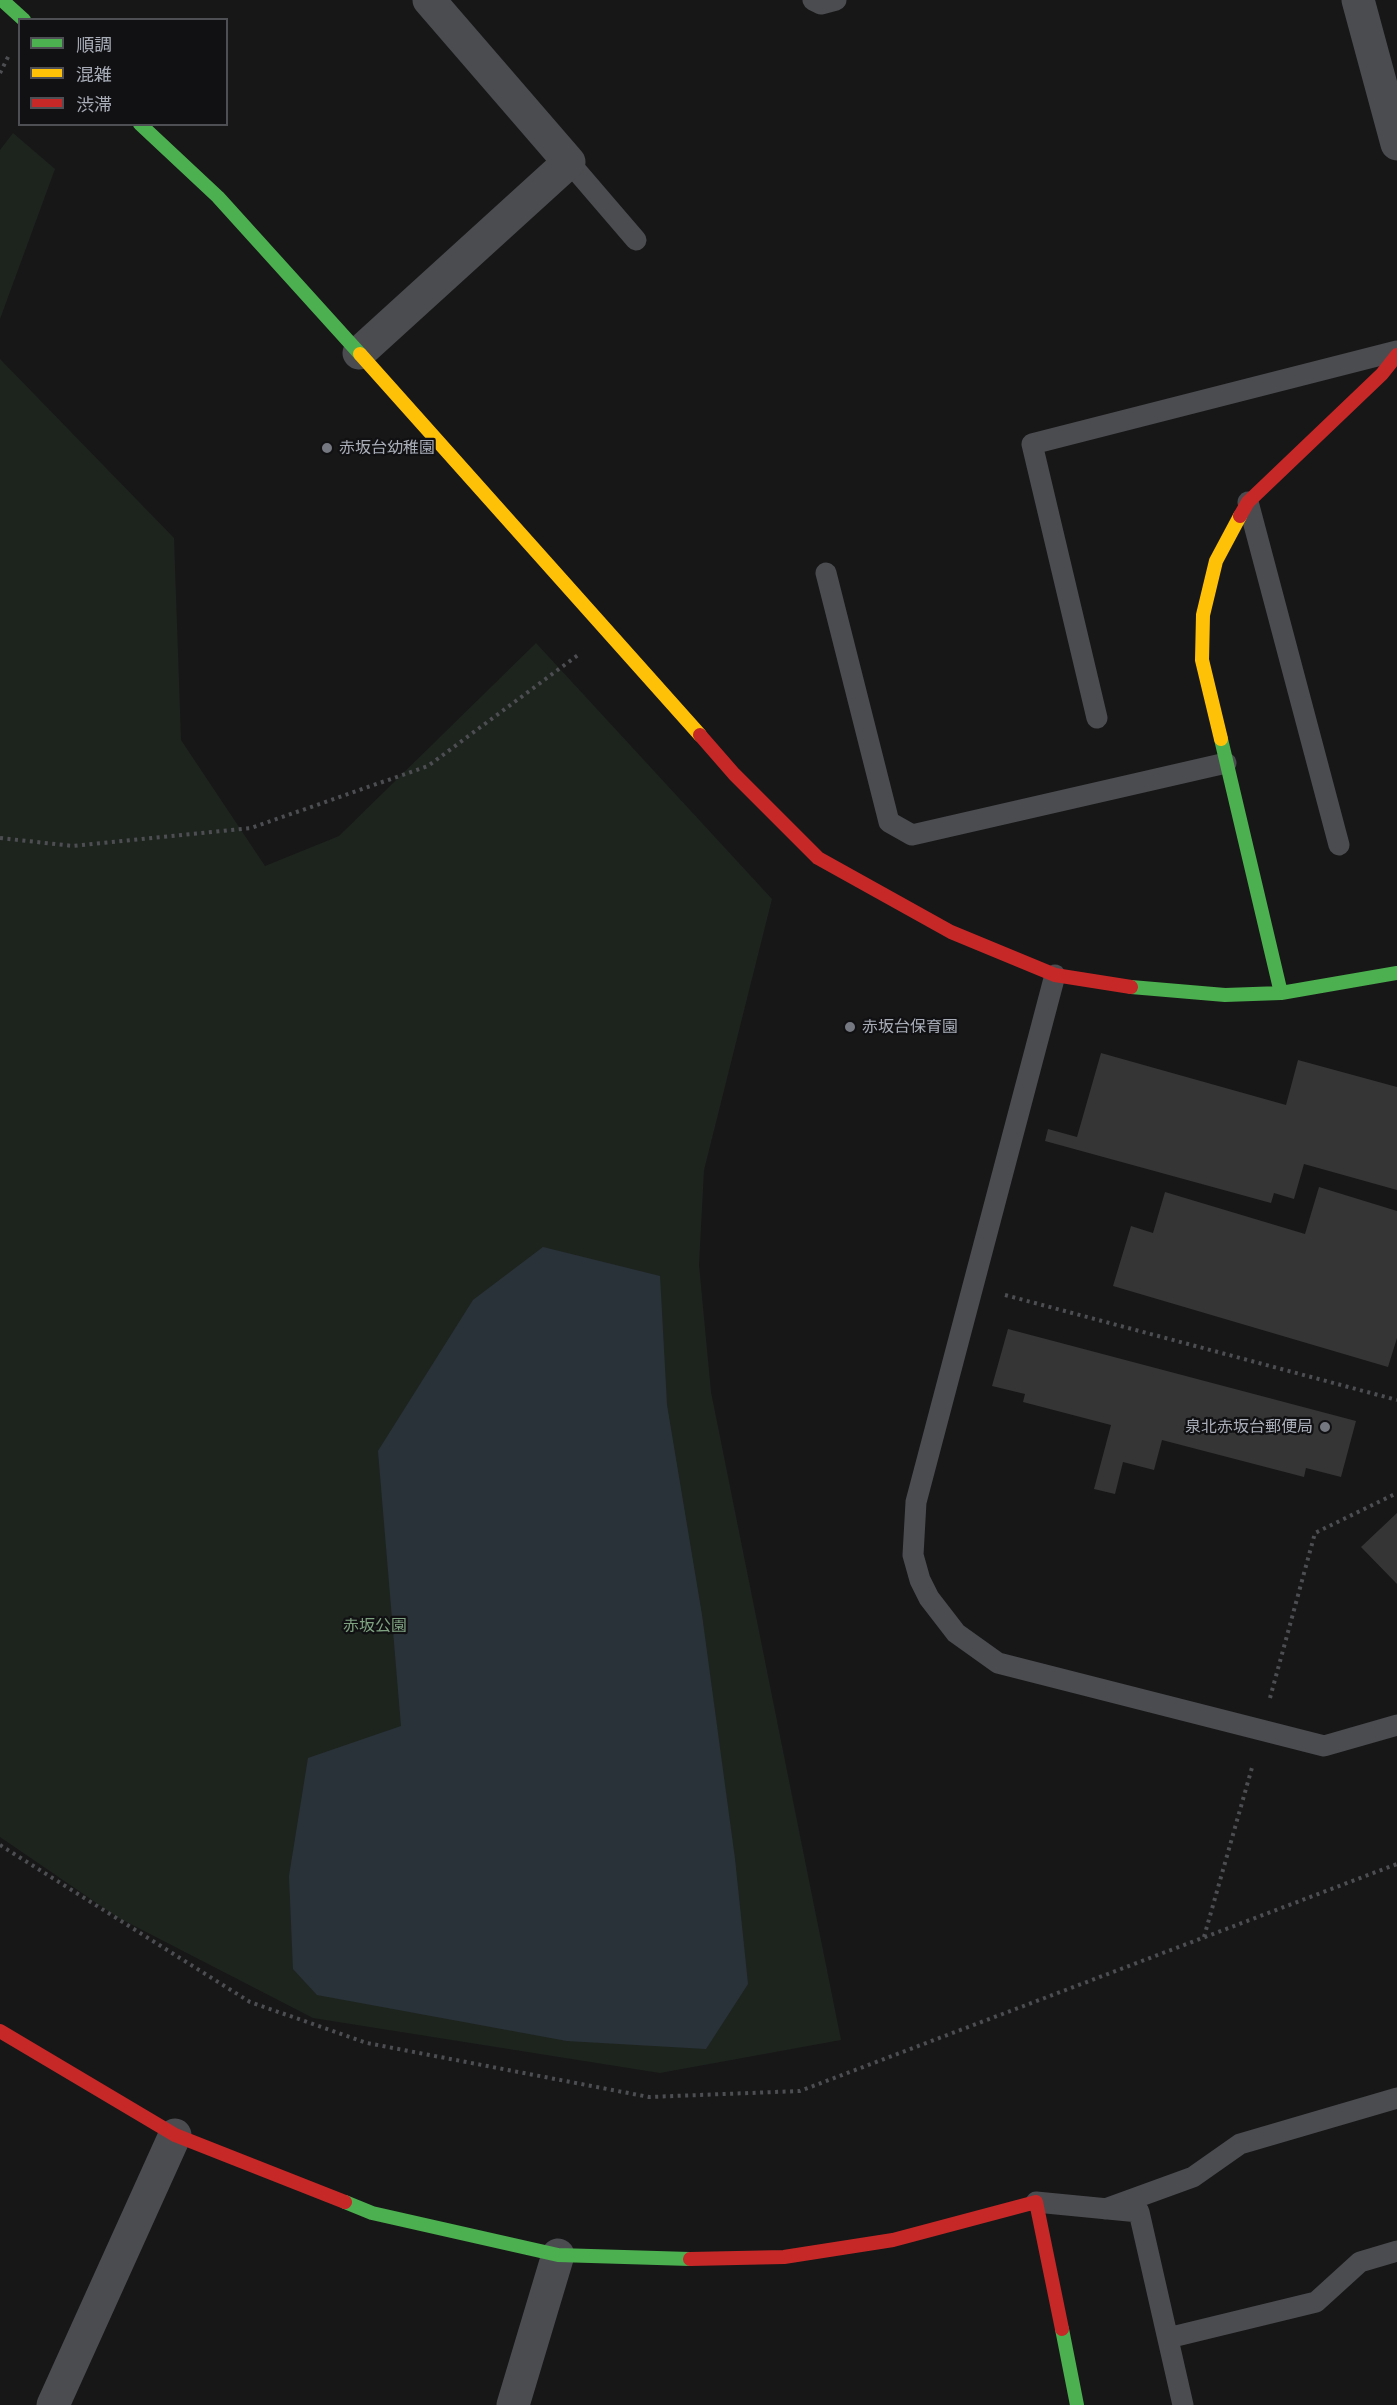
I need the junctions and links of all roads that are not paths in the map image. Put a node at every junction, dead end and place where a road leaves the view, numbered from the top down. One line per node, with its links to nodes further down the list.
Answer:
1 (2, 0): 6 (street)
2 (429, 0): 9 (street)
3 (813, 0): 4 (lane)
4 (836, 0)
5 (1358, 0): 8 (street)
6 (22, 18)
7 (142, 126): 11 (street)
8 (1397, 144)
9 (569, 162): 10 (lane); 11 (street)
10 (636, 240)
11 (359, 353): 19 (street)
12 (1397, 353): 13 (street); 15 (lane)
13 (1248, 502): 16 (street); 17 (lane)
14 (826, 573): 16 (lane)
15 (1097, 718)
16 (1226, 763): 20 (street)
17 (1339, 845)
18 (1397, 973): 20 (street)
19 (1054, 975): 20 (street); 21 (lane)
20 (1281, 993)
21 (1397, 1725)
22 (0, 2031): 24 (street)
23 (1397, 2098): 26 (lane)
24 (175, 2134): 28 (street); 30 (street)
25 (1036, 2202): 26 (lane); 28 (street); 32 (street)
26 (1105, 2209): 29 (lane)
27 (1397, 2251): 29 (lane)
28 (558, 2254): 31 (street)
29 (1168, 2338): 33 (lane)
30 (52, 2405)
31 (513, 2405)
32 (1077, 2405)
33 (1183, 2405)

